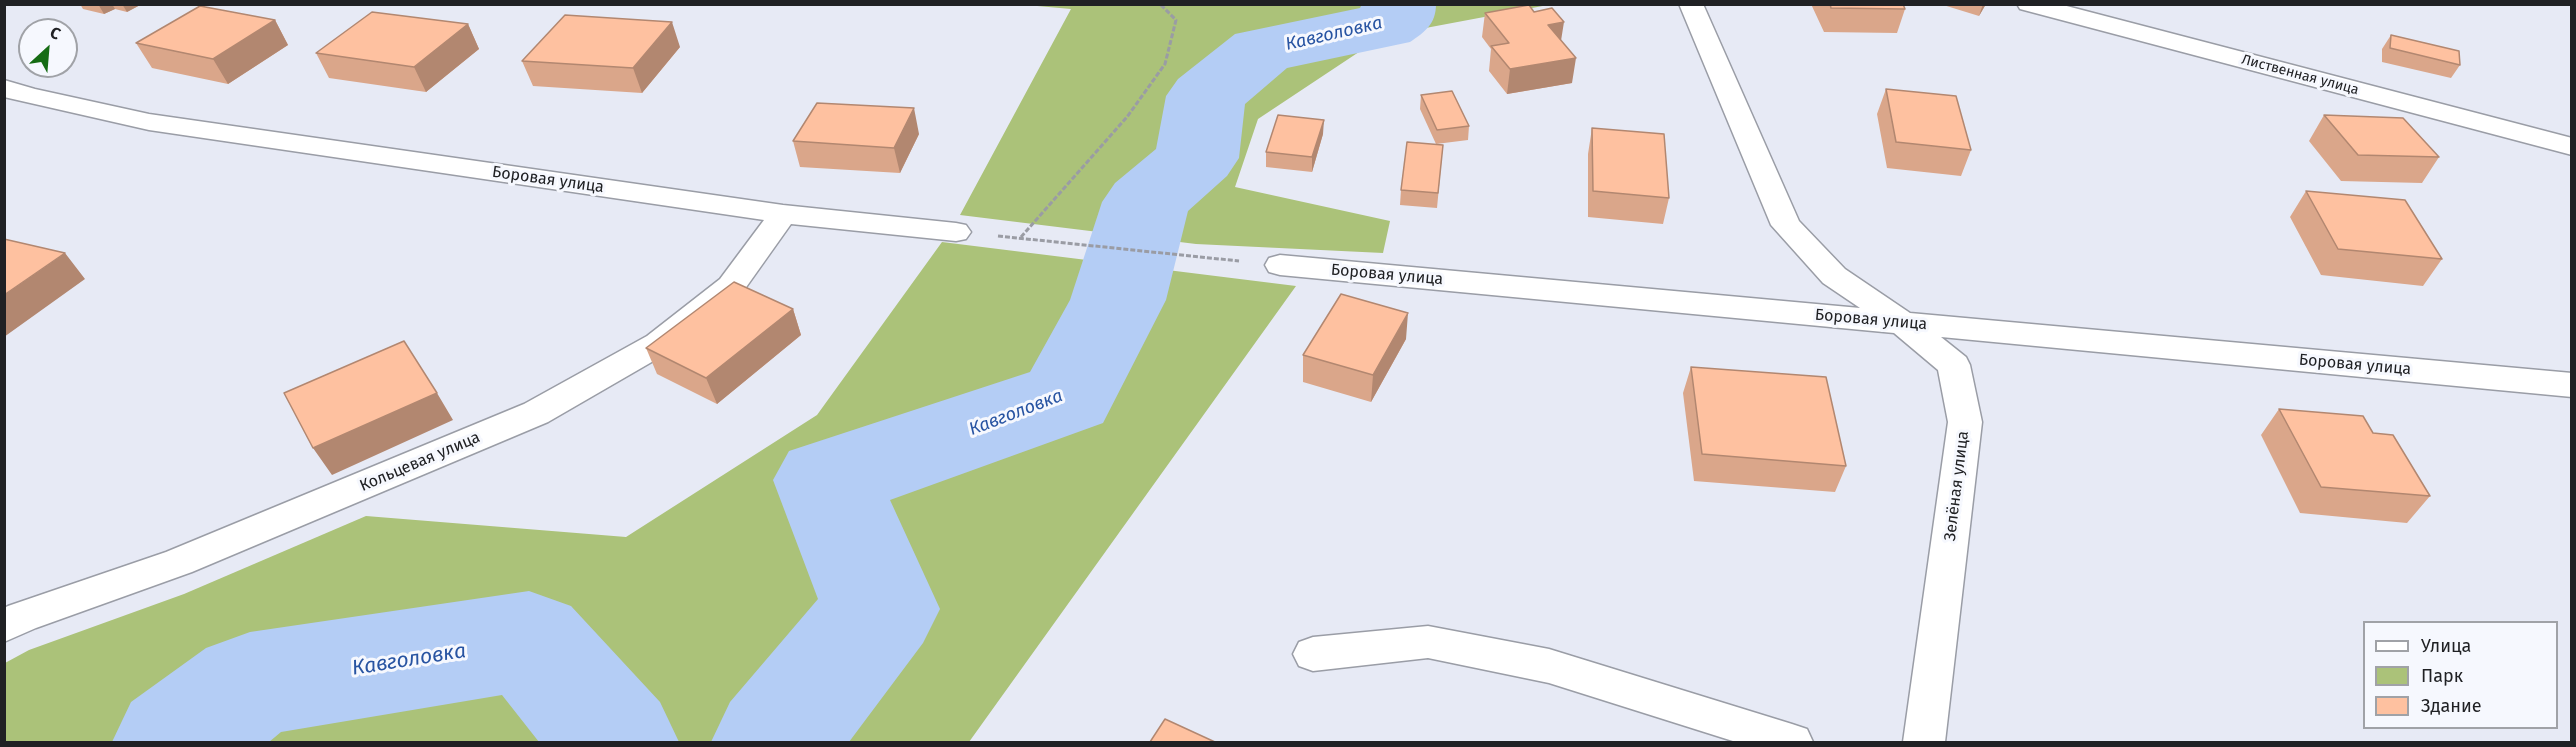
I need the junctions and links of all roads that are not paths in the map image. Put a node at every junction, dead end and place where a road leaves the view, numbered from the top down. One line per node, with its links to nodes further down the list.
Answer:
1 (1691, 4): 8 (street, Зелёная улица)
2 (2029, 4): 4 (street, Лиственная улица)
3 (12, 98): 5 (street, Боровая улица)
4 (2571, 147)
5 (783, 214): 6 (street, Боровая улица); 10 (street, Кольцевая улица)
6 (956, 232)
7 (1280, 265): 8 (street, Боровая улица)
8 (1903, 323): 9 (street, Боровая улица); 13 (street, Зелёная улица)
9 (2571, 385)
10 (4, 626)
11 (1313, 654): 12 (street)
12 (1792, 742)
13 (1924, 742)

